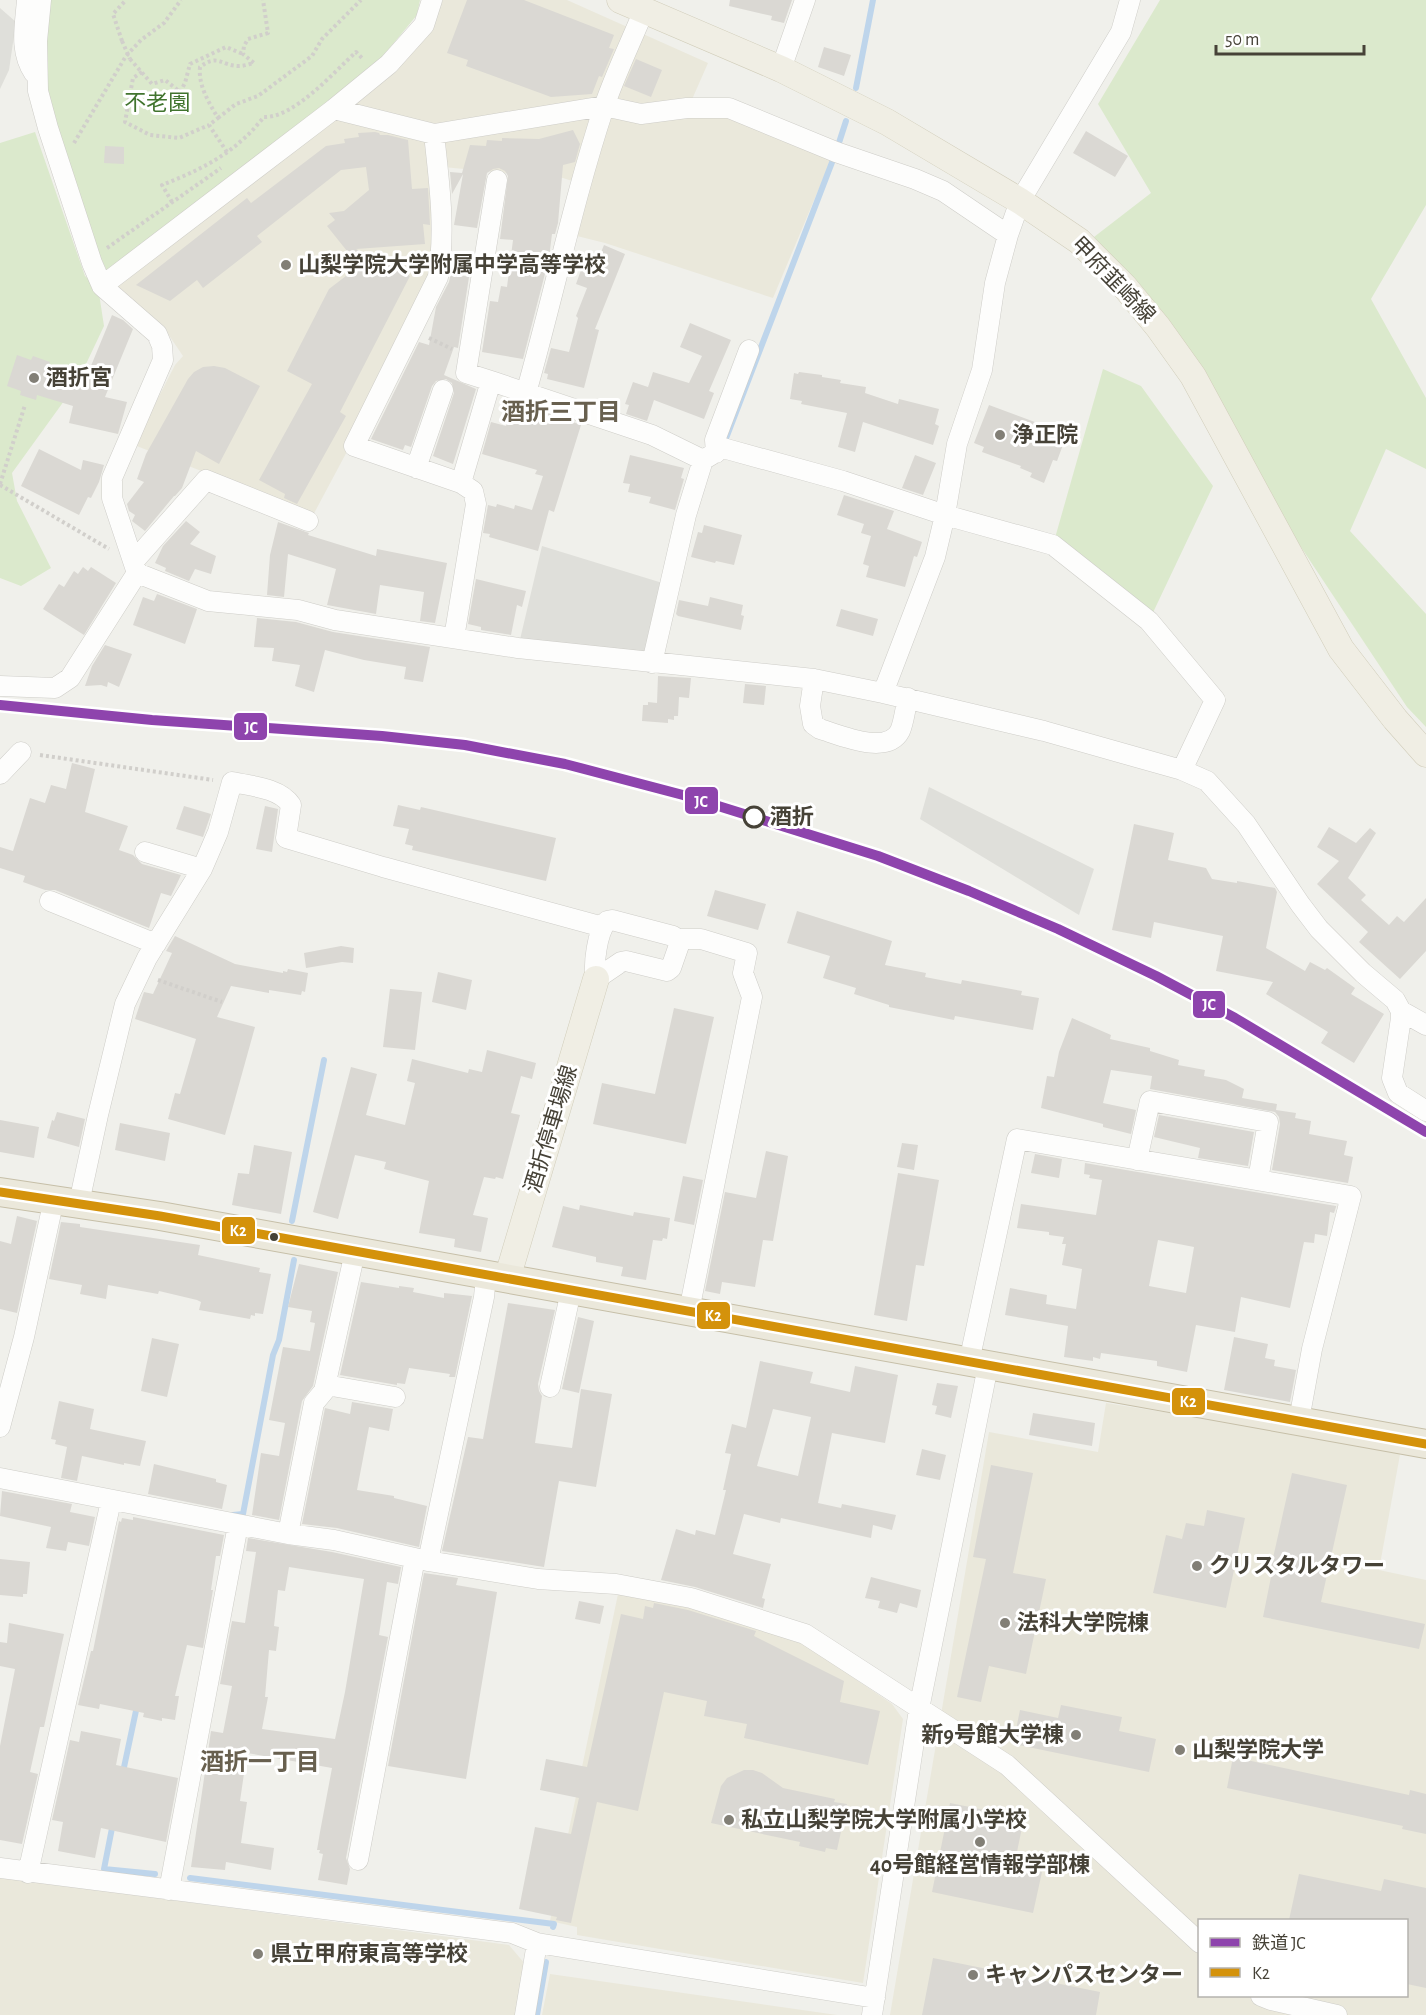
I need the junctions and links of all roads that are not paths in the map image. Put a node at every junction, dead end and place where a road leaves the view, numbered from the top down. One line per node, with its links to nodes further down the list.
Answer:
1 (27, 0): 9 (street)
2 (41, 0): 9 (street)
3 (432, 0): 11 (street)
4 (620, 0): 7 (main road, 甲府韮崎線)
5 (805, 0): 8 (street)
6 (1130, 0): 14 (street)
7 (644, 10): 8 (main road, 甲府韮崎線); 10 (street)
8 (781, 69): 14 (main road, 甲府韮崎線)
9 (38, 78): 16 (street)
10 (604, 106): 12 (street); 15 (street); 20 (street)
11 (334, 109): 12 (street); 16 (street)
12 (434, 134): 22 (street)
13 (497, 180): 18 (street)
14 (1020, 201): 15 (street); 34 (main road, 甲府韮崎線)
15 (1008, 235): 24 (street)
16 (102, 286): 26 (street)
17 (749, 350): 21 (street)
18 (490, 381): 20 (street); 23 (street)
19 (443, 390): 22 (street)
20 (526, 393): 21 (street)
21 (709, 456): 24 (street); 28 (street)
22 (416, 468): 23 (street)
23 (461, 483): 27 (street)
24 (945, 515): 31 (street); 35 (street)
25 (308, 521): 26 (street)
26 (135, 566): 27 (street); 30 (street)
27 (454, 638): 28 (street)
28 (652, 663): 29 (street)
29 (814, 679): 31 (street); 32 (street)
30 (0, 686)
31 (884, 693): 32 (street)
32 (908, 698): 35 (street)
33 (21, 752): 36 (street)
34 (1426, 754)
35 (1182, 770): 44 (street)
36 (0, 774)
37 (145, 852): 38 (street)
38 (201, 869): 40 (street); 42 (street)
39 (50, 902): 42 (street)
40 (603, 927): 41 (street); 43 (street)
41 (678, 939): 43 (street); 54 (street)
42 (156, 944): 50 (street)
43 (596, 979): 52 (main road, 酒折停車場線)
44 (1401, 1011): 45 (street); 46 (street)
45 (1426, 1025)
46 (1426, 1111)
47 (1137, 1160): 48 (street); 48 (street); 55 (street)
48 (1258, 1180): 59 (street)
49 (0, 1192): 50 (highway)
50 (66, 1201): 51 (highway); 60 (street)
51 (355, 1252): 52 (highway); 56 (street)
52 (497, 1278): 53 (highway); 66 (street)
53 (571, 1291): 54 (highway); 57 (street)
54 (689, 1311): 55 (highway)
55 (979, 1364): 59 (highway); 67 (street)
56 (326, 1385): 58 (street); 65 (street)
57 (550, 1387)
58 (395, 1397)
59 (1299, 1420): 61 (highway)
60 (0, 1427)
61 (1426, 1444)
62 (0, 1478): 63 (street)
63 (111, 1501): 64 (street); 70 (street)
64 (238, 1525): 65 (street); 71 (street)
65 (288, 1534): 66 (street)
66 (422, 1560): 67 (street); 68 (street)
67 (920, 1709): 72 (street); 75 (street)
68 (358, 1860)
69 (0, 1868): 70 (street)
70 (28, 1873): 71 (street)
71 (170, 1890): 73 (street)
72 (1198, 1941)
73 (537, 1943): 75 (street); 76 (street)
74 (1264, 1997): 77 (street)
75 (873, 2006)
76 (525, 2015)
77 (1337, 2015)

